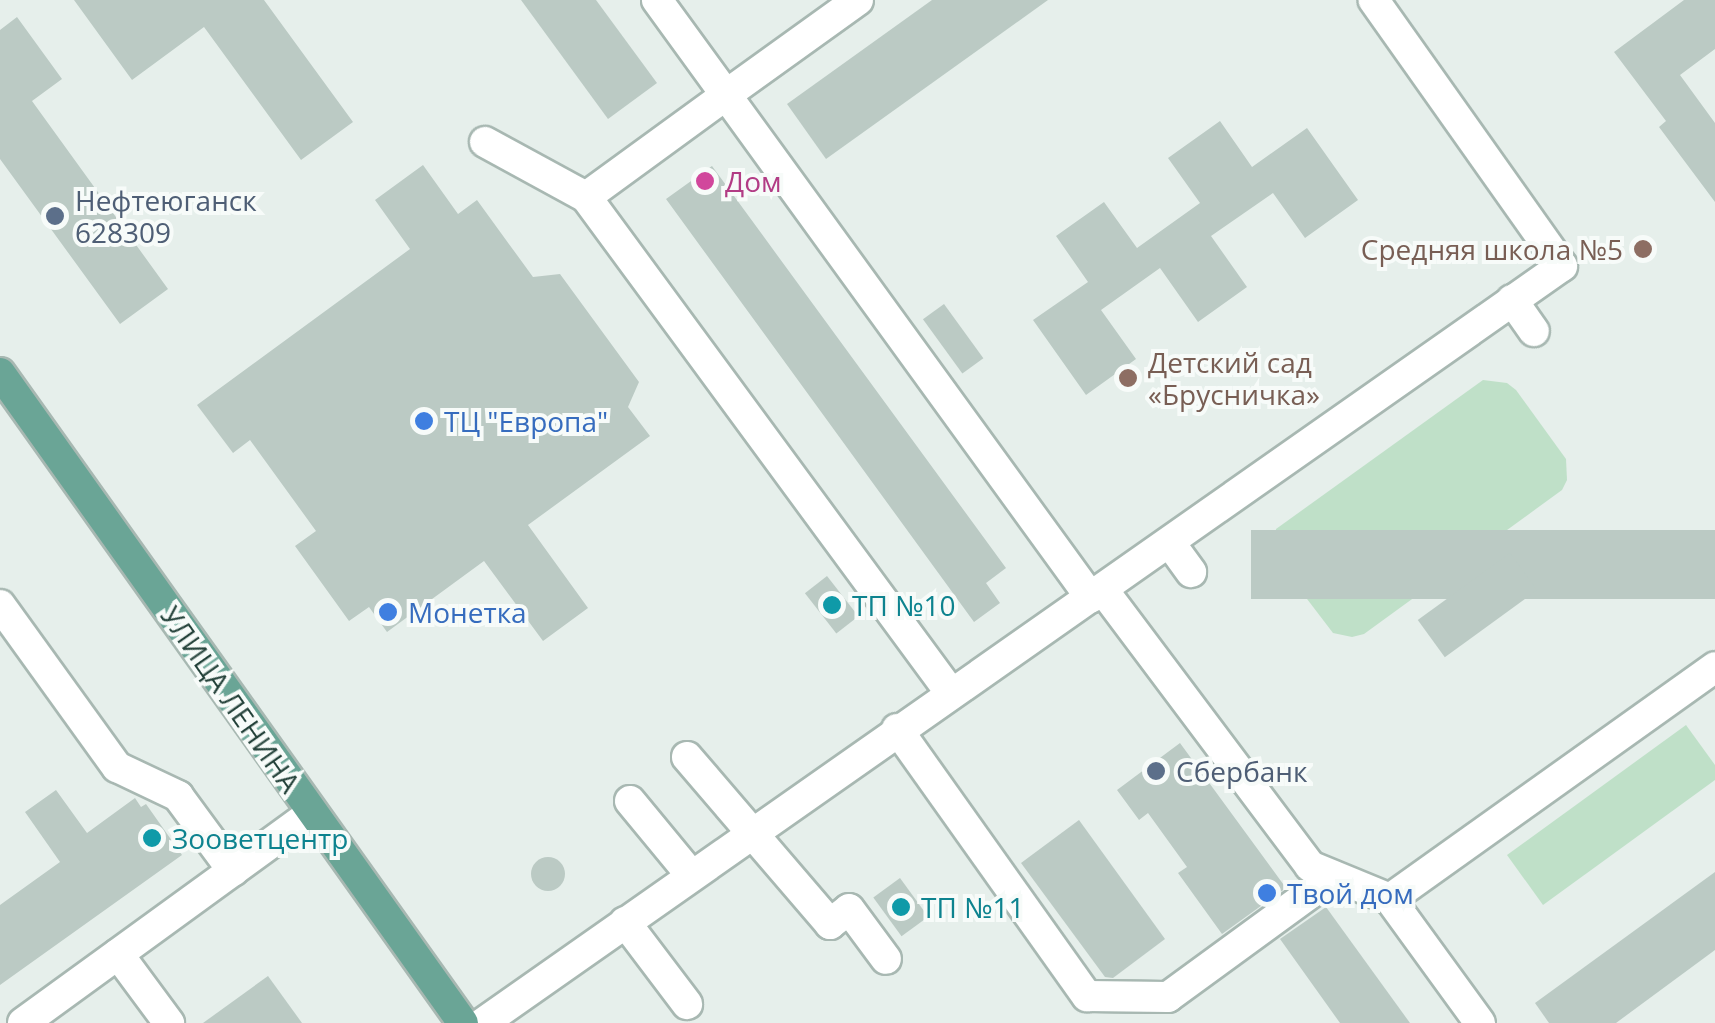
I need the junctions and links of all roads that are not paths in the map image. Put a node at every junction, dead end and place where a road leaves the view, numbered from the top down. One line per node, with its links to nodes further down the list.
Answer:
1 (657, 0): 4 (lane)
2 (858, 0): 4 (lane)
3 (1374, 0): 7 (lane)
4 (726, 95): 6 (lane); 12 (lane)
5 (485, 142): 6 (lane)
6 (586, 197): 15 (lane)
7 (1512, 300): 8 (lane); 10 (lane)
8 (1534, 331)
9 (0, 374): 19 (main road, УЛИЦА ЛЕНИНА)
10 (1170, 543): 11 (lane); 12 (lane)
11 (1191, 572)
12 (1097, 594): 15 (lane); 23 (lane)
13 (0, 606): 21 (lane)
14 (1715, 667): 24 (lane)
15 (950, 692): 16 (lane)
16 (897, 729): 20 (lane); 23 (lane)
17 (686, 757): 20 (lane)
18 (630, 801): 22 (lane)
19 (312, 814): 21 (lane); 31 (main road, УЛИЦА ЛЕНИНА)
20 (752, 832): 22 (lane); 27 (lane)
21 (233, 871): 26 (lane)
22 (692, 875): 25 (lane)
23 (1334, 876): 24 (lane)
24 (1390, 899): 33 (lane)
25 (625, 922): 28 (lane); 32 (lane)
26 (118, 954): 29 (lane); 30 (lane)
27 (886, 959)
28 (686, 1004)
29 (22, 1023)
30 (170, 1023)
31 (463, 1023)
32 (483, 1023)
33 (1480, 1023)

